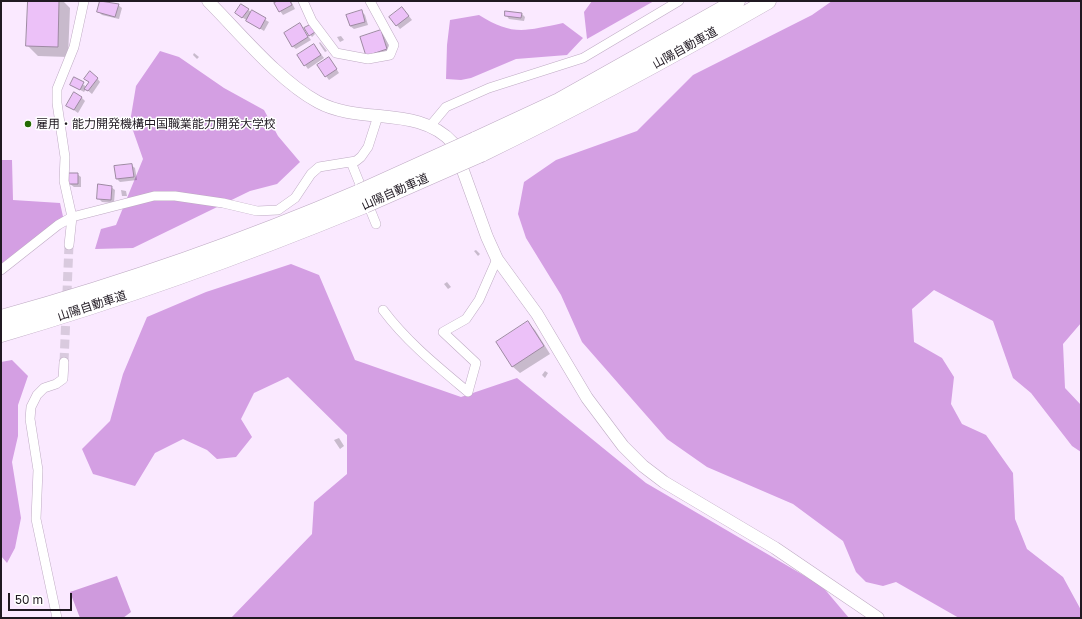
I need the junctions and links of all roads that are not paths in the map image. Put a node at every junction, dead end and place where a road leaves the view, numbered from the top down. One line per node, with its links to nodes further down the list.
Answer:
1 (84, 1): 13 (street)
2 (208, 1): 8 (street)
3 (303, 1): 4 (street)
4 (370, 1)
5 (679, 1): 9 (street)
6 (737, 1): 10 (highway, 山陽自動車道)
7 (768, 1): 10 (highway, 山陽自動車道)
8 (378, 116): 9 (street); 11 (street)
9 (431, 126): 16 (street)
10 (478, 147): 12 (highway, 山陽自動車道, bridge)
11 (351, 162): 13 (street); 14 (street)
12 (363, 198): 19 (highway, 山陽自動車道); 20 (highway, 山陽自動車道)
13 (72, 217): 15 (street); 17 (street)
14 (376, 224)
15 (69, 245)
16 (498, 259): 18 (street); 23 (street)
17 (1, 270)
18 (383, 310)
19 (1, 318)
20 (1, 334)
21 (64, 362): 22 (street)
22 (57, 618)
23 (878, 618)

